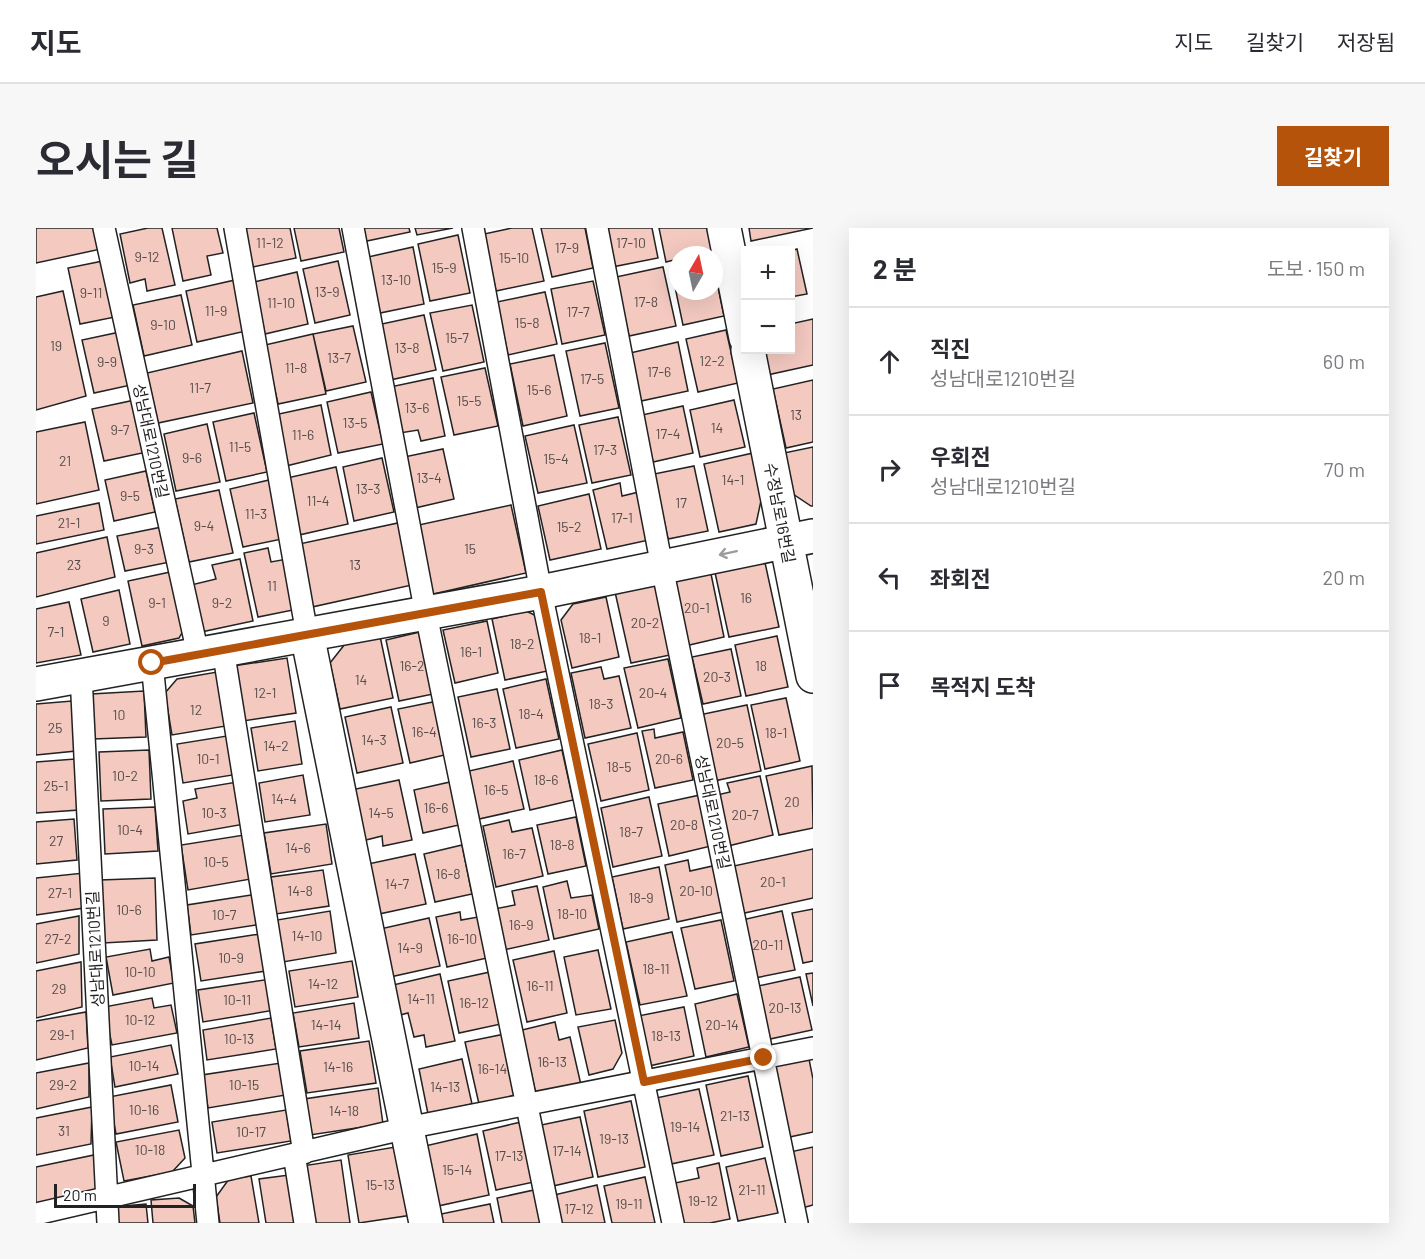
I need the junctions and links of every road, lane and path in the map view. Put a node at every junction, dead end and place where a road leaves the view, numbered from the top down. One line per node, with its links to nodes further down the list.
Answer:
1 (104, 228): 14 (lane, 성남대로1210번길)
2 (235, 228): 13 (lane)
3 (353, 228): 12 (lane)
4 (473, 228): 11 (lane)
5 (597, 228): 10 (lane, 성남대로1210번길)
6 (724, 228): 7 (street)
7 (741, 313)
8 (749, 354): 9 (street, 수정남로16번길)
9 (799, 539): 10 (street, one-way to 10); 17 (street, 수정남로16번길)
10 (662, 567): 11 (street); 20 (lane, 성남대로1210번길)
11 (541, 592): 12 (street); 21 (lane)
12 (426, 614): 13 (street); 22 (lane)
13 (307, 634): 14 (street); 23 (street)
14 (211, 652): 15 (street); 24 (lane, 성남대로1210번길)
15 (152, 663): 16 (street); 25 (lane)
16 (81, 675): 18 (street); 26 (lane, 성남대로1210번길)
17 (813, 676)
18 (36, 684)
19 (813, 1048): 20 (lane)
20 (764, 1058): 21 (lane); 34 (lane, 성남대로1210번길)
21 (644, 1082): 22 (lane); 33 (lane)
22 (525, 1105): 23 (lane); 32 (lane)
23 (408, 1128): 24 (lane); 31 (street)
24 (299, 1154): 25 (lane); 30 (lane, 성남대로1210번길)
25 (204, 1175): 26 (lane); 29 (lane)
26 (107, 1197): 27 (lane); 28 (lane, 성남대로1210번길)
27 (36, 1214)
28 (108, 1223)
29 (208, 1223)
30 (305, 1223)
31 (426, 1223)
32 (551, 1223)
33 (673, 1223)
34 (797, 1223)

